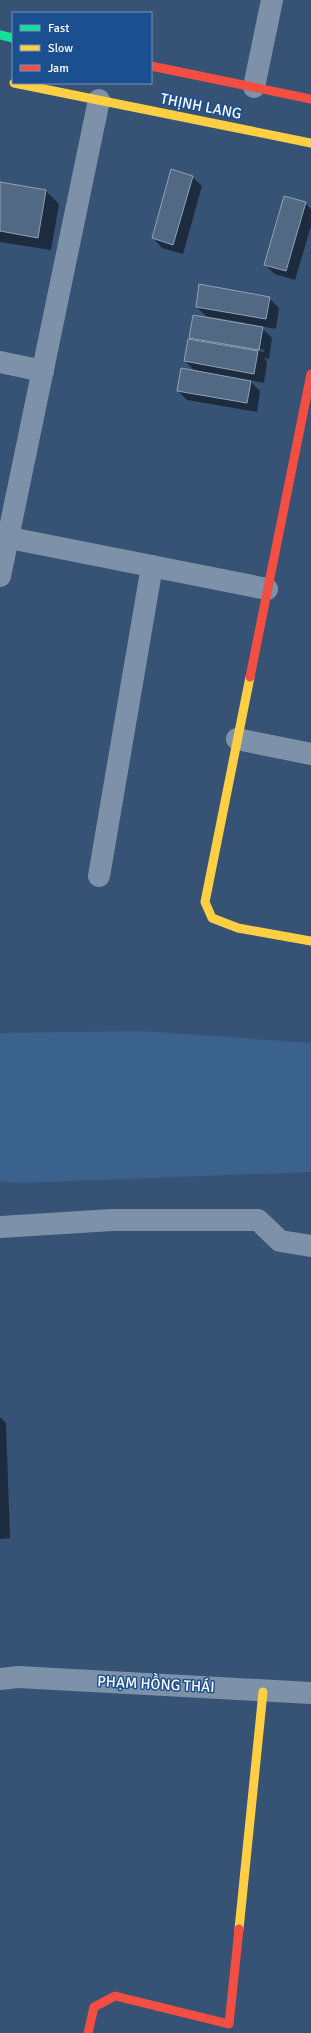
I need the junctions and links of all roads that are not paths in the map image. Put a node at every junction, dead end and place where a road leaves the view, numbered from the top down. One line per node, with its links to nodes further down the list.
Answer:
1 (272, 0): 6 (street)
2 (0, 35): 3 (street)
3 (12, 38)
4 (152, 66): 6 (street, THỊNH LANG)
5 (21, 84): 7 (street, THỊNH LANG)
6 (254, 87): 8 (street, THỊNH LANG)
7 (99, 100): 9 (street, THỊNH LANG); 11 (street)
8 (311, 100)
9 (311, 143)
10 (0, 362): 11 (street)
11 (42, 371): 14 (street)
12 (311, 374): 13 (street)
13 (308, 397): 17 (street)
14 (4, 537): 15 (street); 16 (street)
15 (152, 566): 17 (street); 20 (street)
16 (0, 576)
17 (267, 589): 18 (street)
18 (237, 739): 19 (street); 21 (street)
19 (311, 754)
20 (99, 876)
21 (311, 941)
22 (0, 1227): 23 (street)
23 (311, 1246)
24 (0, 1679): 25 (street, PHẠM HỒNG THÁI)
25 (263, 1692): 26 (street, PHẠM HỒNG THÁI); 27 (street)
26 (311, 1693)
27 (88, 2033)

